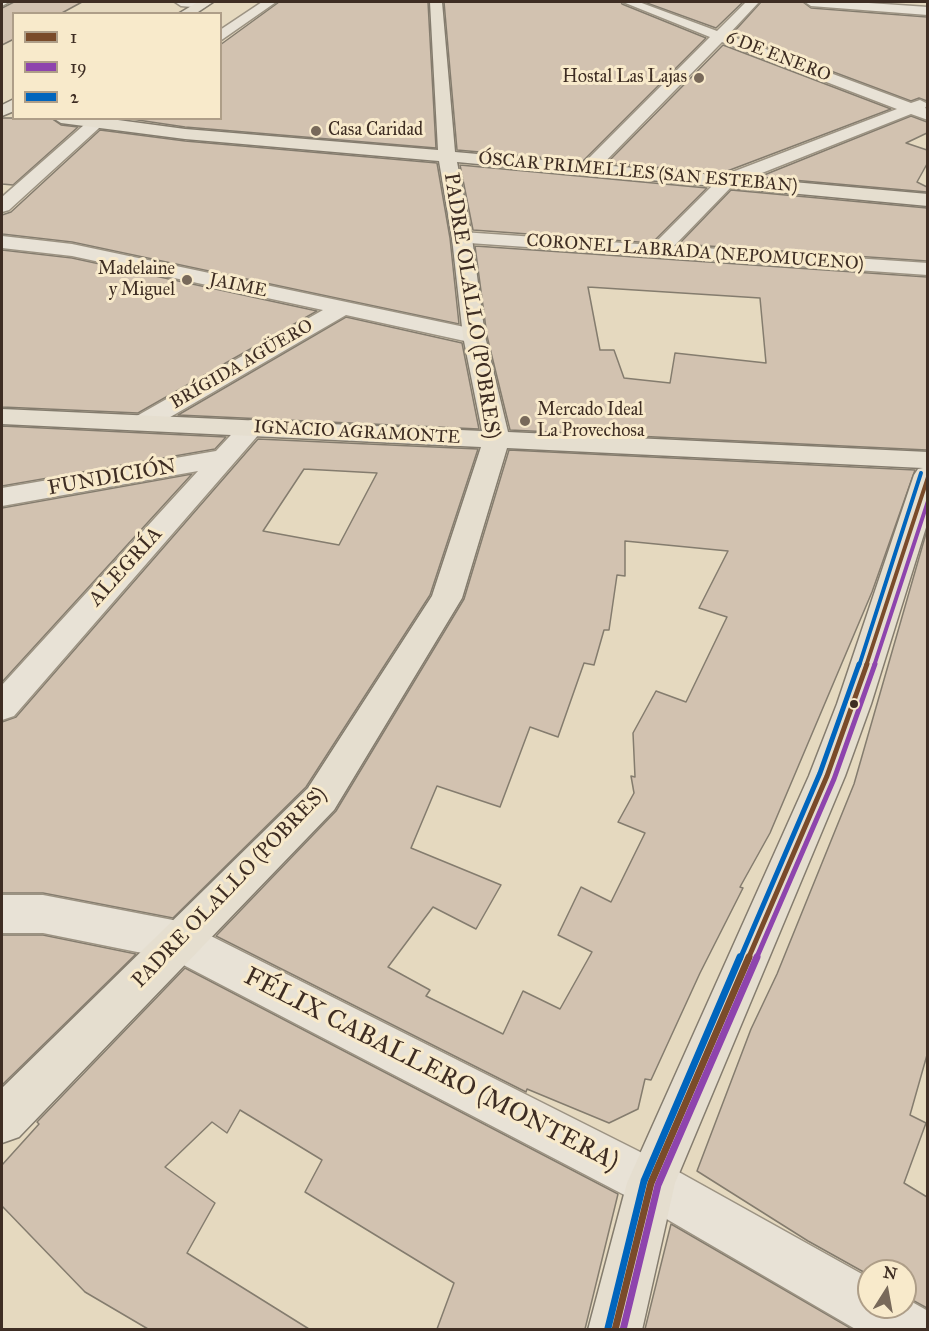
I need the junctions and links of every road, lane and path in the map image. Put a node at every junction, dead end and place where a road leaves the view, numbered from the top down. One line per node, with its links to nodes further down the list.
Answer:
1 (181, 2): 7 (street)
2 (270, 2): 11 (street)
3 (436, 2): 16 (main road, PADRE OLALLO (POBRES))
4 (628, 2): 10 (street, 6 DE ENERO)
5 (753, 2): 10 (street)
6 (811, 2): 8 (street)
7 (205, 3): 9 (main road)
8 (927, 10)
9 (188, 12)
10 (719, 34): 13 (street, 6 DE ENERO); 17 (street)
11 (222, 36)
12 (927, 103): 13 (street)
13 (910, 109): 14 (street, 6 DE ENERO); 18 (street)
14 (927, 115)
15 (99, 121): 16 (main road, ÓSCAR PRIMELLES (SAN ESTEBAN)); 20 (street)
16 (447, 156): 17 (main road, ÓSCAR PRIMELLES (SAN ESTEBAN)); 21 (main road, PADRE OLALLO (POBRES))
17 (589, 168): 18 (main road, ÓSCAR PRIMELLES (SAN ESTEBAN))
18 (728, 180): 19 (main road, ÓSCAR PRIMELLES (SAN ESTEBAN)); 23 (street)
19 (927, 200)
20 (2, 206)
21 (462, 238): 23 (street, CORONEL LABRADA (NEPOMUCENO)); 26 (main road, PADRE OLALLO (POBRES))
22 (2, 242): 25 (street, JAIME)
23 (659, 250): 24 (street, CORONEL LABRADA (NEPOMUCENO))
24 (927, 269)
25 (340, 309): 26 (street, JAIME); 28 (street, BRÍGIDA AGÜERO)
26 (474, 336): 30 (main road, PADRE OLALLO (POBRES))
27 (2, 416): 28 (main road, IGNACIO AGRAMONTE)
28 (144, 422): 29 (main road, IGNACIO AGRAMONTE)
29 (251, 428): 30 (main road, IGNACIO AGRAMONTE); 31 (street, ALEGRÍA)
30 (497, 439): 32 (main road, IGNACIO AGRAMONTE); 37 (main road, PADRE OLALLO (POBRES))
31 (223, 458): 34 (street, FUNDICIÓN); 35 (street, ALEGRÍA)
32 (927, 460)
33 (927, 475): 39 (main road)
34 (2, 497)
35 (2, 707)
36 (2, 914): 37 (street, FÉLIX CABALLERO (MONTERA))
37 (178, 941): 38 (main road, PADRE OLALLO (POBRES)); 39 (street, FÉLIX CABALLERO (MONTERA))
38 (2, 1120)
39 (651, 1182): 40 (street, FÉLIX CABALLERO (MONTERA)); 42 (main road)
40 (857, 1300)
41 (891, 1319): 43 (street, FÉLIX CABALLERO (MONTERA))
42 (615, 1329)
43 (909, 1329)

